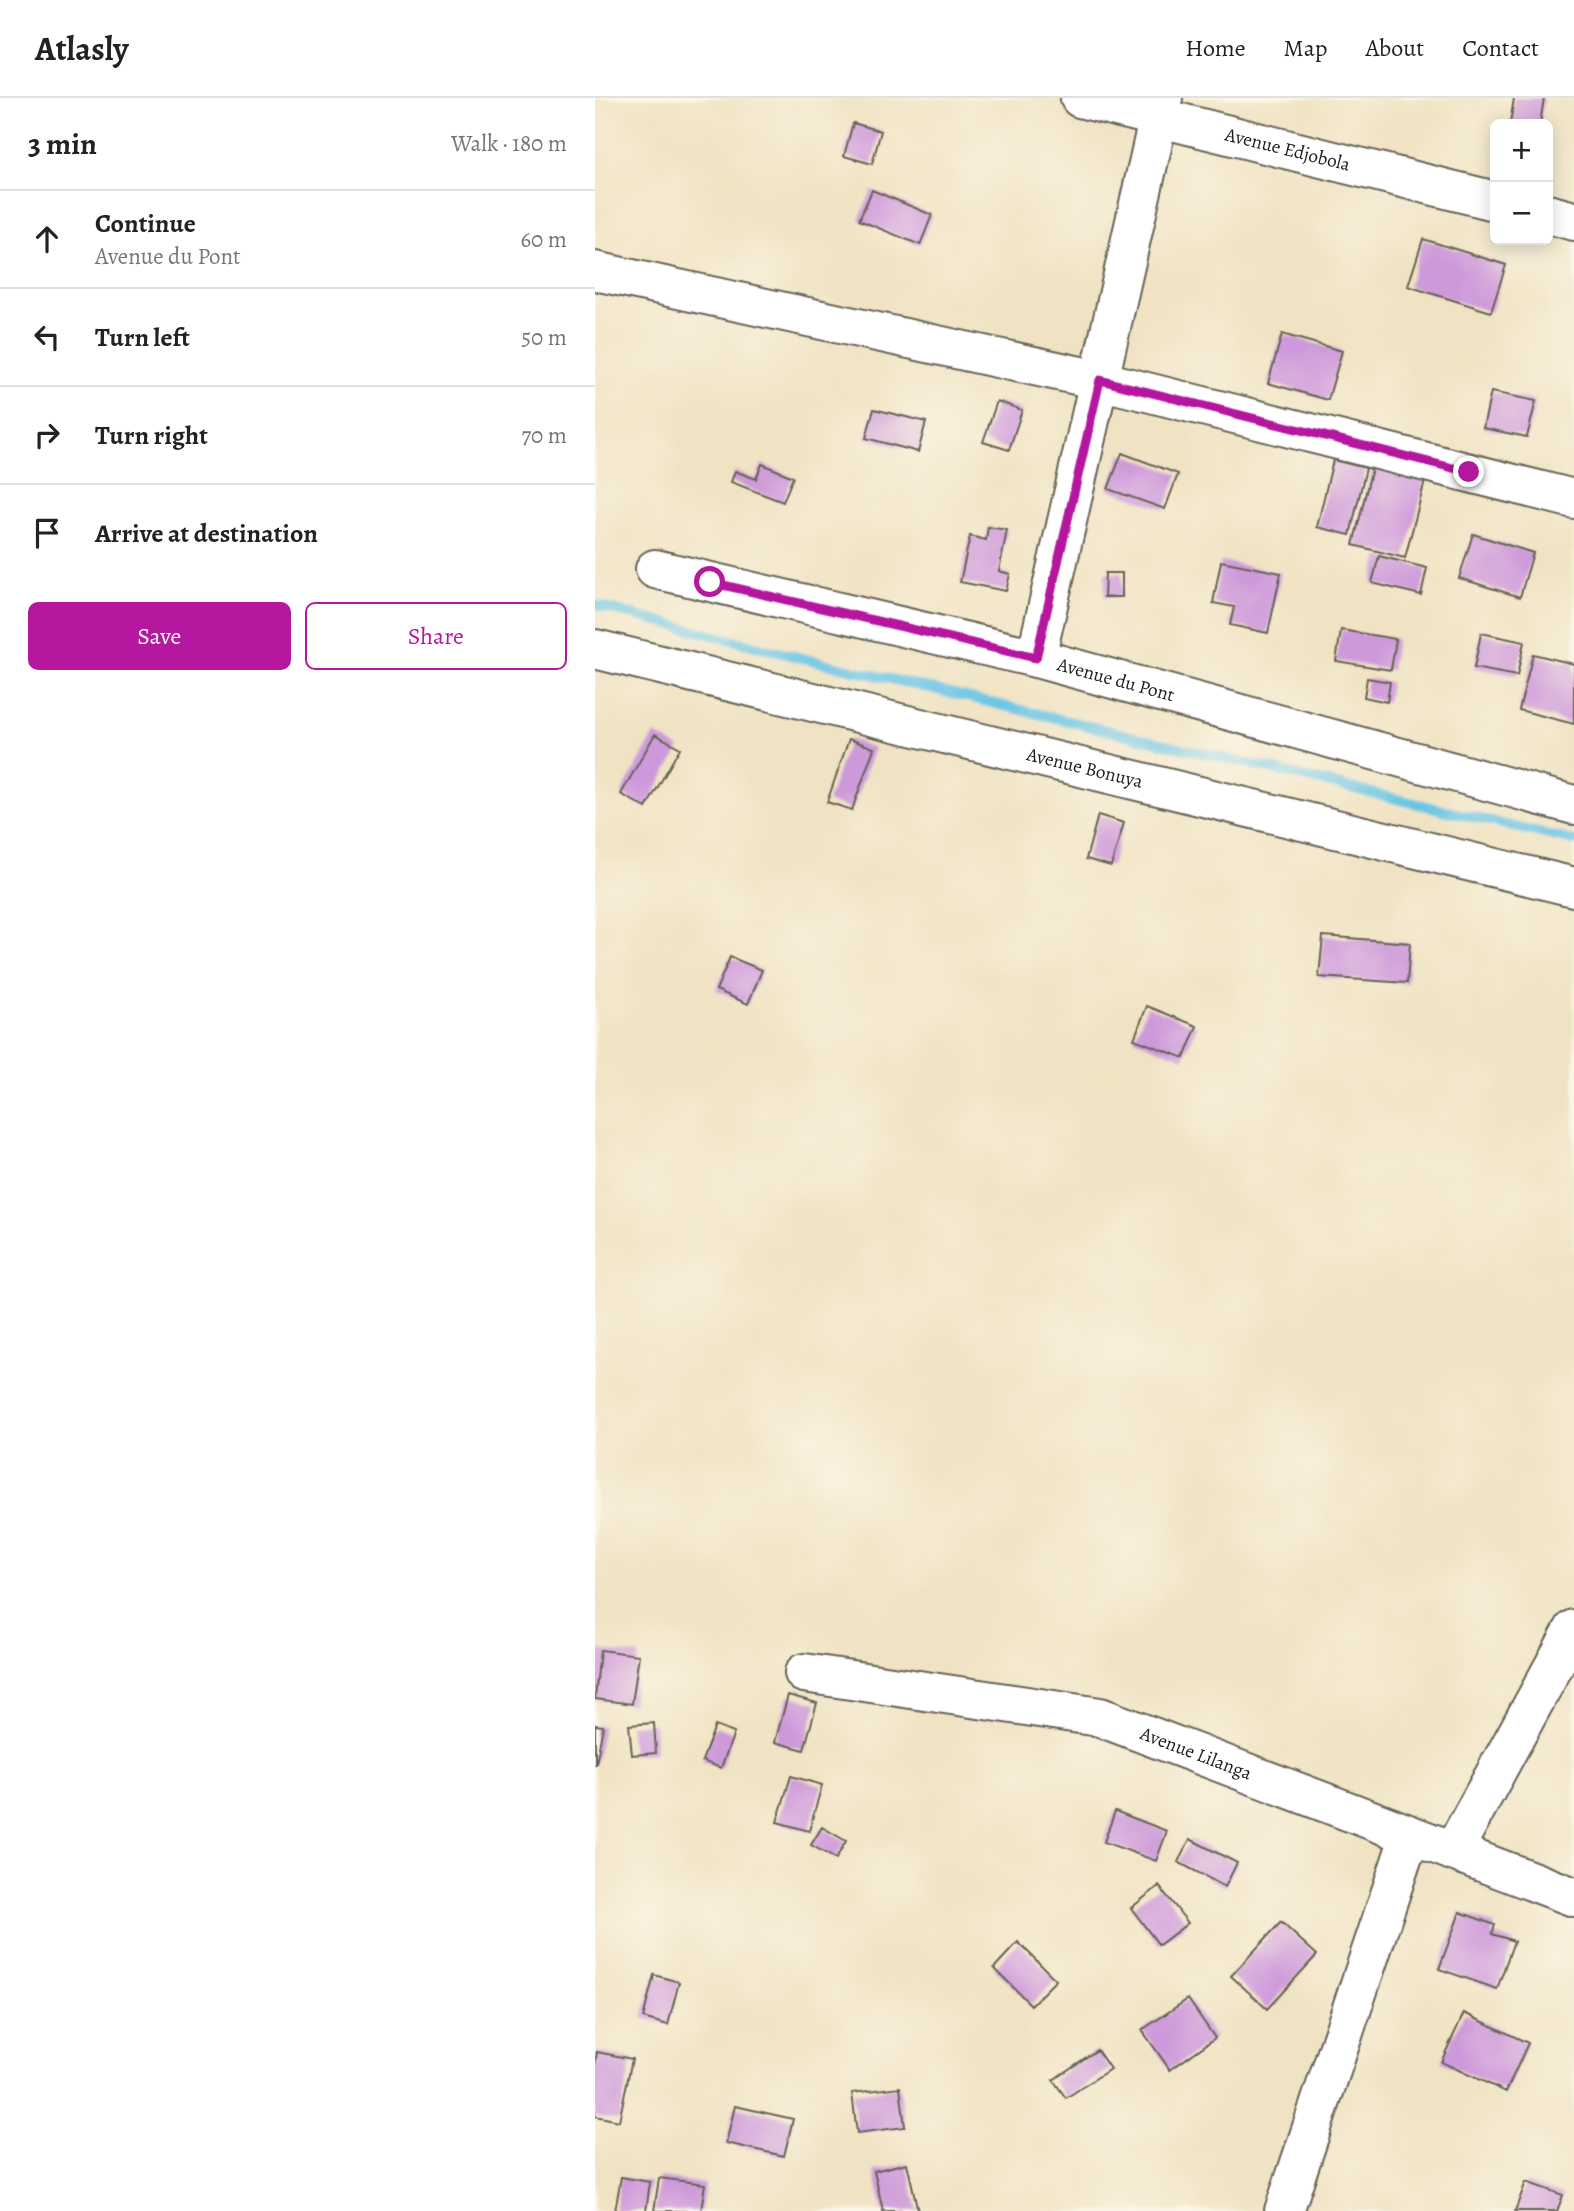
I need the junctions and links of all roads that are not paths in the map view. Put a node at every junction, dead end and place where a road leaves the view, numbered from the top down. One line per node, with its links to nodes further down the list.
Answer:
1 (1080, 98): 2 (street, Avenue Edjobola)
2 (1161, 108): 3 (street, Avenue Edjobola); 7 (street)
3 (1490, 200)
4 (1553, 215): 5 (street)
5 (1574, 221)
6 (595, 271): 7 (street)
7 (1100, 380): 8 (street); 11 (street)
8 (1574, 499)
9 (655, 569): 11 (street, Avenue du Pont)
10 (595, 649): 13 (street, Avenue Bonuya)
11 (1036, 658): 12 (street, Avenue du Pont)
12 (1574, 805)
13 (1574, 887)
14 (1574, 1629): 17 (street)
15 (804, 1673): 16 (street, Avenue Lilanga)
16 (1410, 1835): 17 (street, Avenue Lilanga); 19 (street)
17 (1453, 1852): 18 (street, Avenue Lilanga)
18 (1574, 1897)
19 (1284, 2211)

